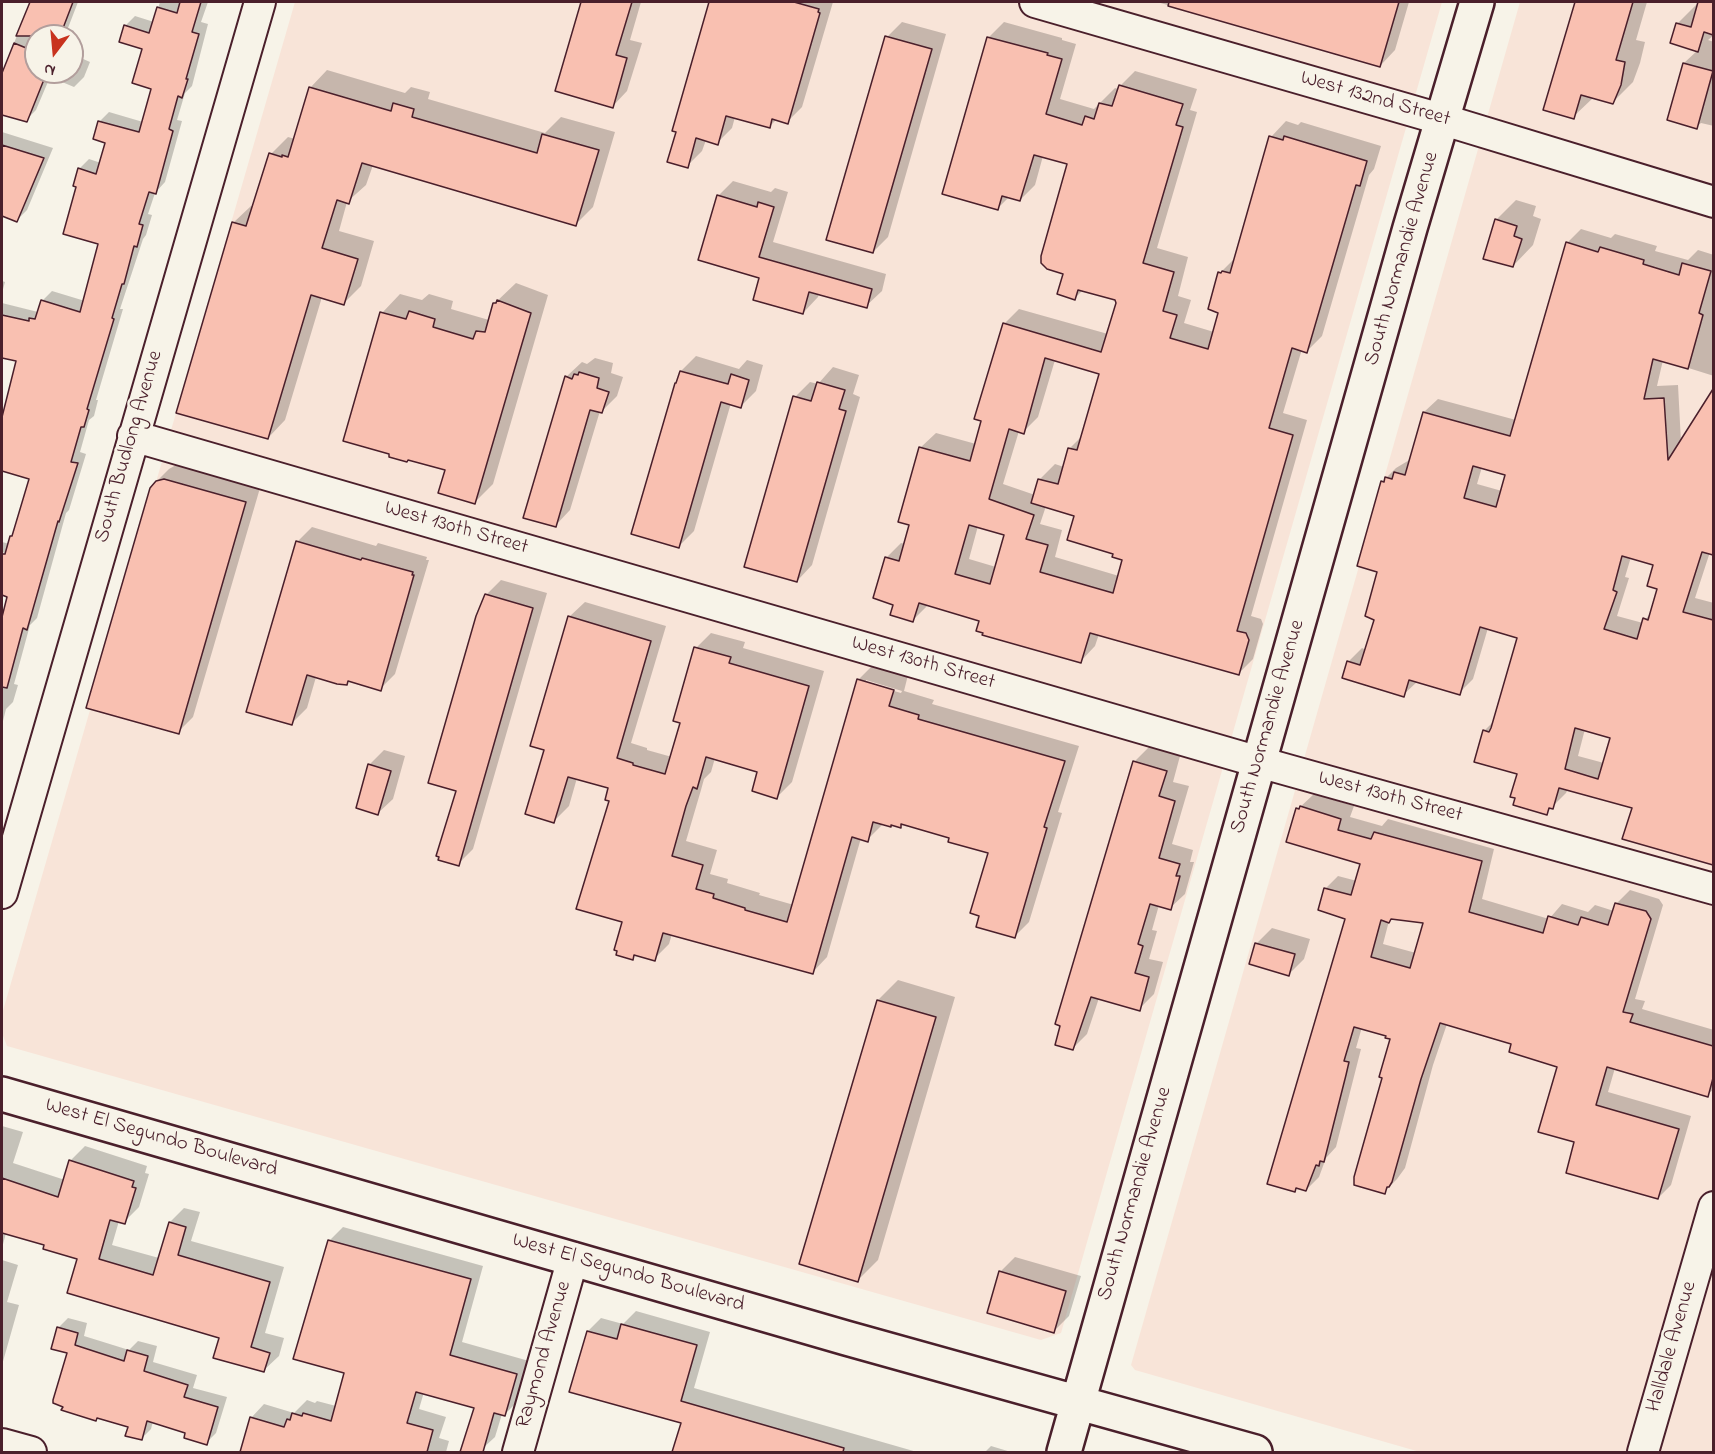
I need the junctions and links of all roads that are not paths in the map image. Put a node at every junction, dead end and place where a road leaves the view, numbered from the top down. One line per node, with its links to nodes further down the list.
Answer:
1 (260, 2): 6 (street, South Budlong Avenue)
2 (1035, 2): 4 (street, West 132nd Street)
3 (1477, 2): 4 (main road, South Normandie Avenue)
4 (1444, 120): 5 (street, West 132nd Street); 7 (main road, South Normandie Avenue)
5 (1713, 202)
6 (133, 436): 7 (street, West 130th Street); 9 (street, South Budlong Avenue)
7 (1259, 762): 8 (street, West 130th Street); 13 (main road, South Normandie Avenue)
8 (1713, 889)
9 (2, 893)
10 (2, 1094): 12 (main road, West El Segundo Boulevard)
11 (1713, 1207): 19 (street, Halldale Avenue)
12 (573, 1258): 13 (main road, West El Segundo Boulevard); 16 (street, Raymond Avenue)
13 (1078, 1403): 17 (main road, South Normandie Avenue); 18 (main road, West El Segundo Boulevard)
14 (2, 1444): 15 (street)
15 (31, 1452)
16 (518, 1452)
17 (1064, 1452)
18 (1255, 1452)
19 (1643, 1452)

